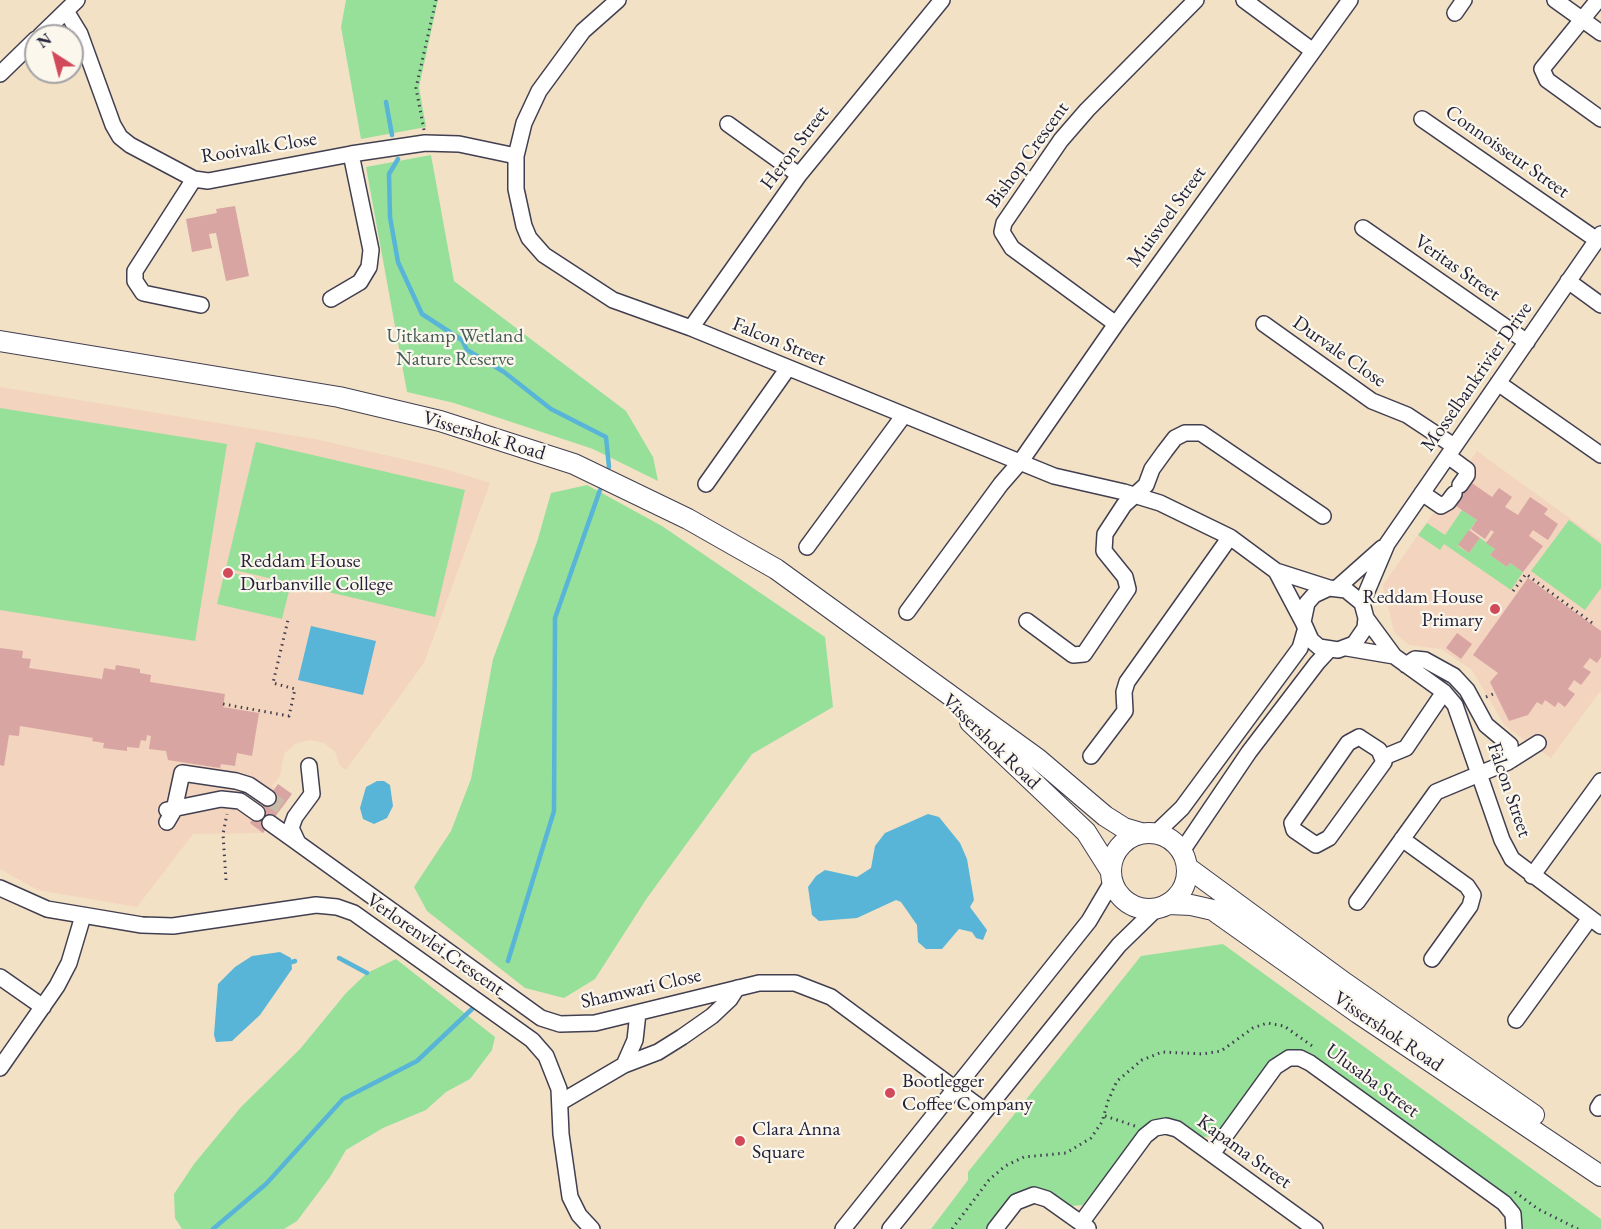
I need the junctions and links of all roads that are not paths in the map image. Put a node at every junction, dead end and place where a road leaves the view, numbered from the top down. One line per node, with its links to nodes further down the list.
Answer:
1 (618, 0): 21 (street, Falcon Street)
2 (942, 0): 22 (street, Heron Street)
3 (1196, 0): 30 (street, Bishop Crescent)
4 (1244, 0): 15 (street)
5 (1350, 0): 15 (street, Muisvoel Street)
6 (1464, 0): 10 (street)
7 (1555, 0): 11 (street)
8 (1598, 0): 11 (street)
9 (71, 5): 12 (street, Rooivalk Close); 23 (street, Rooivalk Close)
10 (1455, 13)
11 (1582, 20): 13 (street); 18 (street)
12 (51, 24)
13 (1601, 33)
14 (24, 51): 16 (street)
15 (1313, 51): 30 (street, Muisvoel Street)
16 (0, 74)
17 (1422, 119): 25 (street, Connoisseur Street)
18 (1601, 119)
19 (728, 124): 22 (street)
20 (351, 154): 21 (street, Rooivalk Close); 23 (street, Rooivalk Close); 27 (street)
21 (516, 156): 32 (street, Falcon Street)
22 (799, 175): 32 (street, Heron Street)
23 (194, 179): 28 (street)
24 (1363, 228): 34 (street, Veritas Street)
25 (1599, 237): 26 (street, Mosselbankrivier Drive)
26 (1568, 282): 29 (street); 34 (street, Mosselbankrivier Drive)
27 (331, 299)
28 (201, 305)
29 (1601, 305)
30 (1116, 324): 40 (street, Muisvoel Street)
31 (1264, 324): 38 (street, Durvale Close)
32 (691, 328): 35 (street, Falcon Street)
33 (0, 341): 58 (main road, Vissershok Road)
34 (1527, 342): 36 (street, Mosselbankrivier Drive)
35 (788, 368): 37 (street, Falcon Street); 41 (street)
36 (1498, 383): 38 (street, Mosselbankrivier Drive); 39 (street)
37 (904, 415): 40 (street, Falcon Street); 47 (street)
38 (1451, 451): 42 (street, Mosselbankrivier Drive); 42 (street, Durvale Close)
39 (1601, 455)
40 (1021, 461): 43 (street, Falcon Street); 51 (street, Muisvoel Street)
41 (706, 484)
42 (1422, 493): 46 (street, Mosselbankrivier Drive)
43 (1135, 495): 44 (street); 45 (street, Falcon Street); 53 (street)
44 (1323, 516)
45 (1230, 537): 48 (street, Falcon Street); 61 (street)
46 (1387, 544): 49 (street, Mosselbankrivier Drive); 50 (street, Mosselbankrivier Drive)
47 (807, 547)
48 (1276, 571): 49 (street, Falcon Street); 54 (street, Falcon Street)
49 (1333, 588): 50 (street); 54 (street)
50 (1362, 603): 52 (street)
51 (907, 612)
52 (1366, 618): 55 (street); 57 (street, Falcon Street)
53 (1028, 621)
54 (1304, 626): 56 (street); 74 (street)
55 (1347, 648): 56 (street); 57 (street, Falcon Street)
56 (1329, 650): 77 (street)
57 (1400, 660): 59 (street, Falcon Street); 63 (street)
58 (915, 670): 74 (main road, Vissershok Road); 78 (main road, Vissershok Road)
59 (1444, 692): 62 (street); 65 (street, Falcon Street)
60 (1538, 743): 63 (street)
61 (1091, 756)
62 (1384, 757): 62 (street)
63 (1511, 760): 65 (street)
64 (309, 766): 72 (street)
65 (1479, 772): 75 (street); 79 (street, Falcon Street)
66 (1601, 781): 79 (street)
67 (249, 785): 68 (street); 69 (street); 69 (street)
68 (268, 798)
69 (240, 801): 71 (street)
70 (282, 807): 72 (street)
71 (257, 813)
72 (295, 817): 76 (street)
73 (270, 823): 76 (street, Shamwari Close)
74 (1148, 833): 77 (main road); 78 (main road)
75 (1402, 839): 81 (street); 85 (street)
76 (298, 843): 89 (street, Shamwari Close)
77 (1184, 859): 82 (main road); 97 (main road, Vissershok Road)
78 (1111, 876): 82 (main road); 93 (street)
79 (1532, 876): 84 (street, Falcon Street)
80 (0, 888): 83 (street, Verlorenvlei Crescent)
81 (1357, 902)
82 (1163, 906): 95 (street); 98 (main road, Vissershok Road)
83 (83, 916): 88 (street); 94 (street, Verlorenvlei Crescent)
84 (1595, 922): 90 (street)
85 (1432, 959)
86 (0, 977): 88 (street)
87 (736, 988): 89 (street, Shamwari Close); 91 (street); 93 (street, Shamwari Close)
88 (43, 1007): 92 (street)
89 (638, 1013): 91 (street)
90 (1516, 1020)
91 (624, 1065): 94 (street)
92 (0, 1068)
93 (956, 1088): 95 (street, Shamwari Close); 101 (street)
94 (561, 1102): 100 (street, Verlorenvlei Crescent)
95 (985, 1111): 102 (street)
96 (1212, 1154): 99 (street, Kapama Street); 104 (street, Kapama Street); 105 (street, Ulusaba Street)
97 (1601, 1163)
98 (1601, 1176)
99 (1085, 1226): 103 (street)
100 (592, 1229)
101 (843, 1229)
102 (890, 1229)
103 (995, 1229)
104 (1315, 1229)
105 (1514, 1229)

